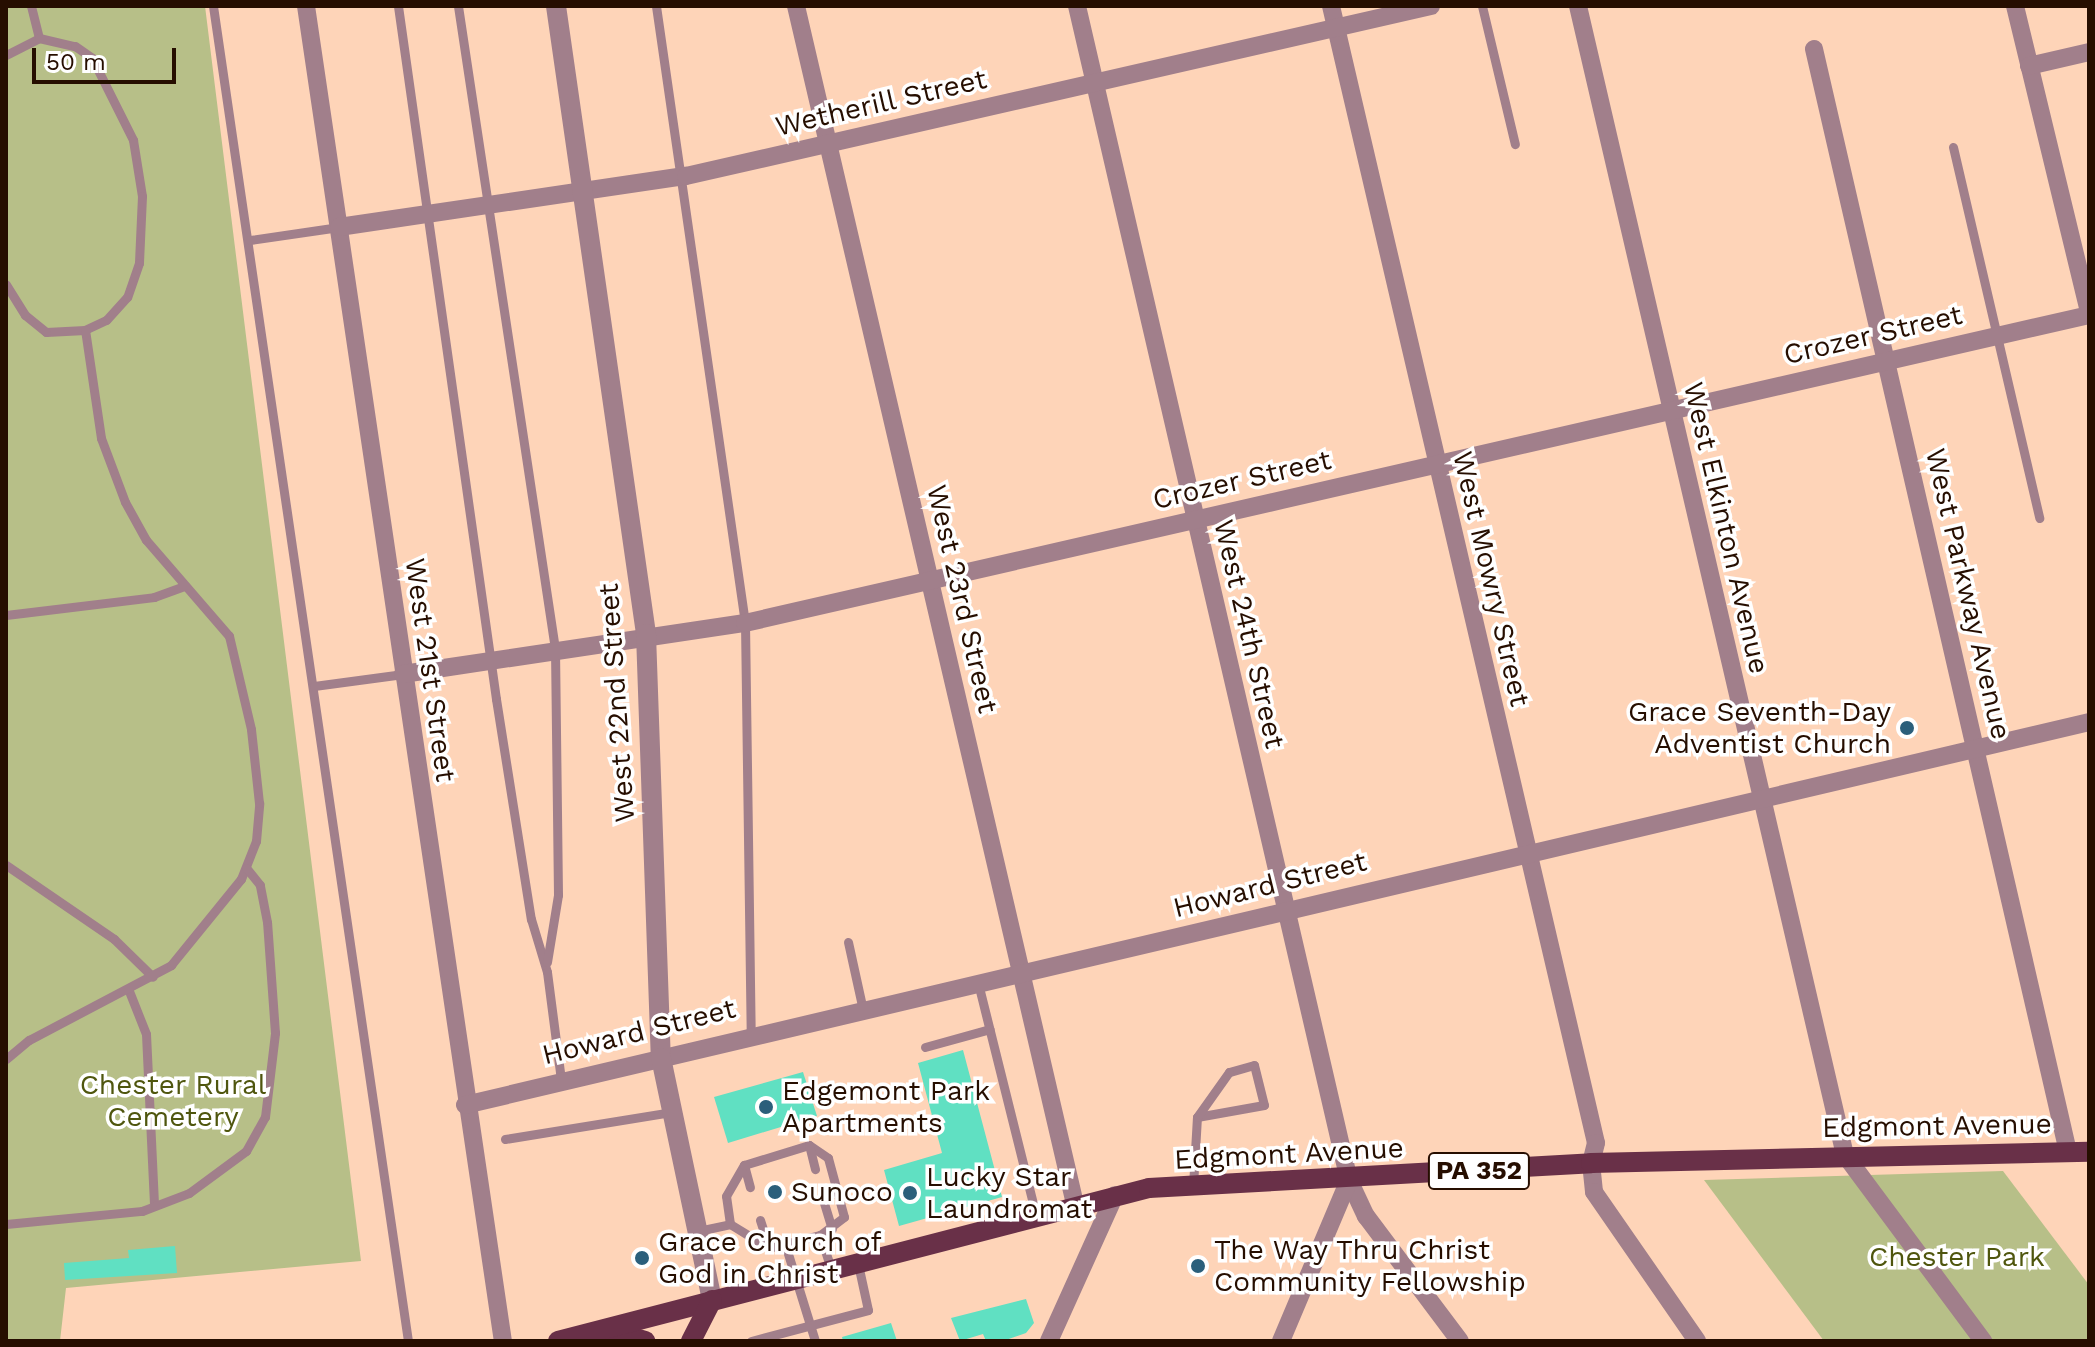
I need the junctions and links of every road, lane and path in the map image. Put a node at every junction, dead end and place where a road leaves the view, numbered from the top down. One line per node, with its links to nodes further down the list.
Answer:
1 (31, 6): 16 (lane)
2 (213, 6): 30 (lane)
3 (306, 6): 29 (street, West 21st Street)
4 (398, 6): 28 (lane)
5 (458, 6): 27 (lane)
6 (556, 6): 26 (street, West 22nd Street)
7 (656, 6): 25 (lane)
8 (796, 6): 23 (street, West 23rd Street)
9 (1077, 6): 21 (street, West 24th Street)
10 (1331, 6): 15 (street, West Mowry Street)
11 (1431, 6): 15 (street, Wetherill Street)
12 (1482, 6): 22 (lane)
13 (1578, 6): 36 (street, West Elkinton Avenue)
14 (2015, 6): 20 (street)
15 (1336, 30): 21 (street, Wetherill Street); 37 (street, West Mowry Street)
16 (39, 38): 19 (lane); 33 (lane)
17 (1814, 49): 35 (street, West Parkway Avenue)
18 (2089, 52): 20 (street)
19 (6, 55)
20 (2029, 66): 32 (street)
21 (1095, 81): 23 (street, Wetherill Street); 39 (street, West 24th Street)
22 (1515, 144)
23 (830, 146): 25 (street, Wetherill Street); 40 (street, West 23rd Street)
24 (1953, 147): 34 (lane)
25 (681, 176): 26 (street, Wetherill Street); 43 (lane)
26 (583, 190): 27 (street, Wetherill Street); 44 (street, West 22nd Street)
27 (489, 203): 28 (street, Wetherill Street); 45 (lane)
28 (428, 212): 29 (street, Wetherill Street); 46 (lane)
29 (339, 227): 30 (lane); 47 (street, West 21st Street)
30 (250, 240): 48 (lane)
31 (6, 285): 33 (lane)
32 (2089, 313): 34 (street, Crozer Street)
33 (85, 330): 41 (lane)
34 (1998, 335): 35 (street, Crozer Street); 38 (lane)
35 (1885, 361): 36 (street, Crozer Street); 50 (street, West Parkway Avenue)
36 (1669, 409): 37 (street, Crozer Street); 51 (street, West Elkinton Avenue)
37 (1434, 463): 39 (street, Crozer Street); 52 (street, West Mowry Street)
38 (2039, 518)
39 (1195, 520): 40 (street, Crozer Street); 55 (street, West 24th Street)
40 (929, 583): 43 (street, Crozer Street); 58 (street, West 23rd Street)
41 (185, 586): 42 (lane); 54 (lane)
42 (6, 615)
43 (745, 623): 44 (street, Crozer Street); 64 (lane)
44 (646, 634): 45 (street, Crozer Street); 66 (street, West 22nd Street)
45 (555, 649): 46 (street, Crozer Street); 57 (lane)
46 (490, 660): 47 (street, Crozer Street); 57 (lane)
47 (403, 674): 48 (lane); 69 (street, West 21st Street)
48 (314, 686): 102 (lane)
49 (2089, 722): 50 (street, Howard Street)
50 (1976, 749): 51 (street, Howard Street); 74 (street, West Parkway Avenue)
51 (1759, 798): 52 (street, Howard Street); 76 (street, West Elkinton Avenue)
52 (1527, 852): 55 (street, Howard Street); 77 (street, West Mowry Street)
53 (6, 865): 59 (lane)
54 (246, 868): 59 (lane); 86 (lane)
55 (1283, 910): 58 (street, Howard Street); 80 (street, West 24th Street)
56 (848, 942): 62 (lane)
57 (547, 972): 68 (lane)
58 (1021, 976): 60 (street, Howard Street); 85 (street, West 23rd Street)
59 (153, 977): 61 (lane)
60 (978, 983): 62 (street, Howard Street); 63 (lane)
61 (129, 991): 67 (lane); 86 (lane)
62 (863, 1010): 64 (street, Howard Street)
63 (990, 1029): 65 (lane); 87 (lane)
64 (751, 1034): 66 (street, Howard Street)
65 (925, 1047)
66 (661, 1058): 68 (street, Howard Street); 70 (street, West 22nd Street)
67 (6, 1059)
68 (561, 1080): 69 (street, Howard Street)
69 (465, 1105): 103 (street, West 21st Street)
70 (671, 1112): 72 (lane); 92 (street, West 22nd Street)
71 (1197, 1117): 71 (lane); 81 (lane)
72 (505, 1139)
73 (809, 1145): 78 (lane); 79 (lane); 91 (lane)
74 (2068, 1152): 75 (main road, Edgmont Avenue / PA 352); 76 (main road, Edgmont Avenue / PA 352)
75 (2089, 1152)
76 (1845, 1155): 77 (main road, Edgmont Avenue / PA 352); 113 (street)
77 (1591, 1163): 80 (main road, Edgmont Avenue / PA 352); 112 (street, West Mowry Street)
78 (744, 1165): 82 (lane); 90 (lane)
79 (815, 1169)
80 (1349, 1180): 81 (main road, Edgmont Avenue / PA 352); 110 (street); 111 (street, West 24th Street)
81 (1193, 1186): 83 (main road, Edgmont Avenue / PA 352)
82 (750, 1187)
83 (1115, 1195): 85 (main road, Edgmont Avenue / PA 352); 109 (street)
84 (824, 1203): 91 (lane)
85 (1075, 1204): 87 (main road, Edgmont Avenue / PA 352)
86 (154, 1206): 89 (lane)
87 (1036, 1215): 96 (main road, Edgmont Avenue / PA 352)
88 (760, 1220): 95 (lane)
89 (6, 1224)
90 (730, 1224): 92 (lane); 95 (lane)
91 (832, 1229): 93 (lane)
92 (697, 1231): 99 (street, West 22nd Street)
93 (820, 1235): 94 (lane); 97 (lane)
94 (785, 1244): 95 (lane); 98 (lane)
95 (769, 1248)
96 (857, 1262): 97 (main road, Edgmont Avenue / PA 352); 100 (lane)
97 (831, 1269): 98 (main road, Edgmont Avenue / PA 352)
98 (796, 1278): 99 (main road, Edgmont Avenue / PA 352); 100 (lane)
99 (712, 1300): 101 (main road, Edgmont Avenue / PA 352); 106 (main road)
100 (810, 1323): 107 (lane); 108 (lane)
101 (605, 1329): 104 (main road, Edgmont Avenue / PA 352); 105 (main road)
102 (408, 1341)
103 (503, 1341)
104 (558, 1341)
105 (645, 1341)
106 (691, 1341)
107 (751, 1341)
108 (815, 1341)
109 (1049, 1341)
110 (1281, 1341)
111 (1460, 1341)
112 (1697, 1341)
113 (1983, 1341)

